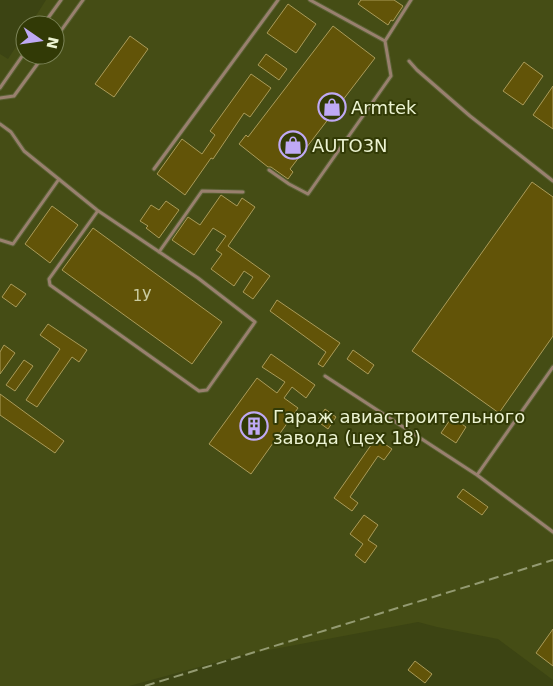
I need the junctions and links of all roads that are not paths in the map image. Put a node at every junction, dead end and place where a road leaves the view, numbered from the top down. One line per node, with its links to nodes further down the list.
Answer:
1 (61, 0): 6 (lane)
2 (83, 0): 7 (lane)
3 (278, 0): 15 (lane)
4 (310, 0): 8 (lane)
5 (411, 0): 8 (lane)
6 (50, 15)
7 (65, 25)
8 (385, 40): 16 (lane)
9 (409, 61): 18 (lane)
10 (16, 65): 12 (lane)
11 (37, 65): 13 (lane)
12 (0, 88)
13 (0, 98)
14 (0, 124): 17 (lane)
15 (154, 169)
16 (269, 170)
17 (59, 179): 20 (lane); 21 (lane)
18 (553, 181)
19 (243, 192): 22 (lane)
20 (97, 210): 22 (lane); 22 (lane)
21 (0, 240)
22 (159, 252)
23 (553, 367): 25 (lane)
24 (326, 376): 25 (lane)
25 (477, 476): 26 (lane)
26 (553, 532)

